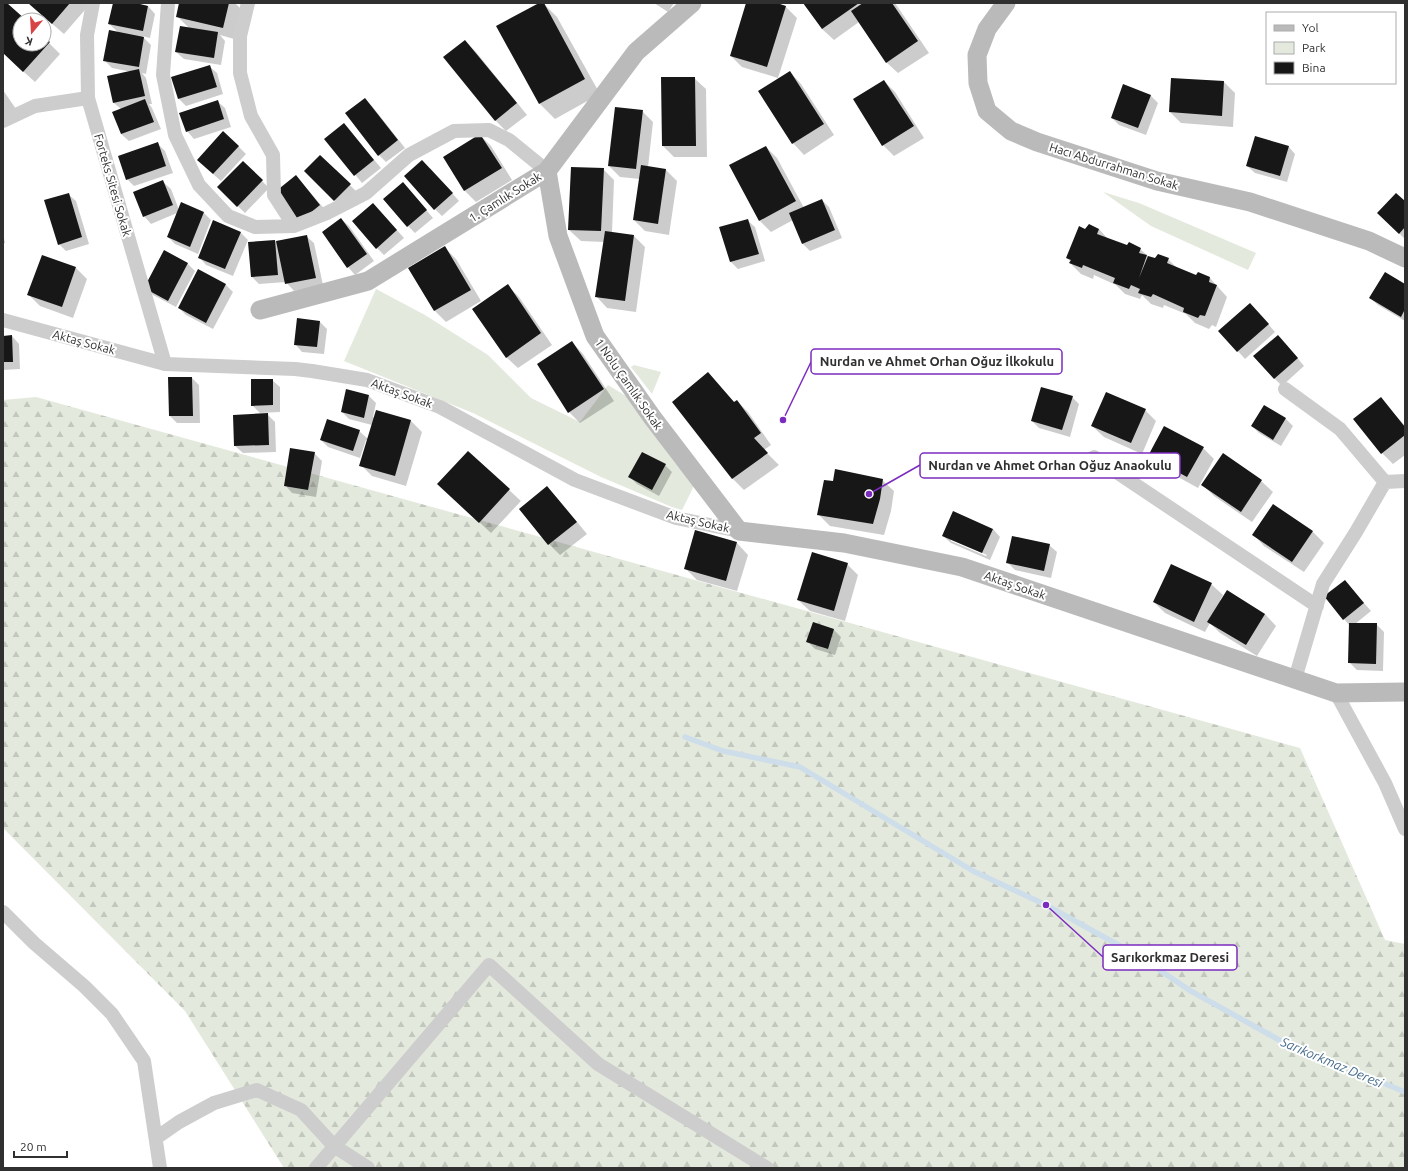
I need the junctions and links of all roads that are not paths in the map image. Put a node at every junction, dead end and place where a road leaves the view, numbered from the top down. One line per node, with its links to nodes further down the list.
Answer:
1 (93, 3): 6 (street, Forteks Sitesi Sokak)
2 (168, 3): 9 (street)
3 (248, 3): 9 (street)
4 (692, 3): 8 (street, 1. Çamlık Sokak)
5 (1006, 3): 10 (street, Hacı Abdurrahman Sokak)
6 (88, 98): 7 (street); 13 (street, Forteks Sitesi Sokak)
7 (3, 121)
8 (547, 171): 9 (street); 11 (street, 1. Çamlık Sokak); 18 (street, 1 Nolu Çamlık Sokak)
9 (294, 226)
10 (1405, 258)
11 (260, 310)
12 (3, 320): 13 (street, Aktaş Sokak)
13 (165, 364): 18 (street, Aktaş Sokak)
14 (1285, 389): 17 (street)
15 (1094, 457): 19 (street)
16 (1405, 481): 17 (street)
17 (1385, 482): 19 (street)
18 (739, 531): 20 (street, Aktaş Sokak)
19 (1317, 606): 20 (street)
20 (1295, 679): 22 (street, Aktaş Sokak)
21 (1405, 692): 22 (street, Aktaş Sokak)
22 (1336, 693): 23 (street)
23 (1405, 829)
24 (3, 912): 25 (street)
25 (156, 1138): 26 (street); 27 (street)
26 (334, 1146): 28 (street); 29 (street); 30 (street)
27 (160, 1168)
28 (316, 1168)
29 (368, 1168)
30 (767, 1168)

